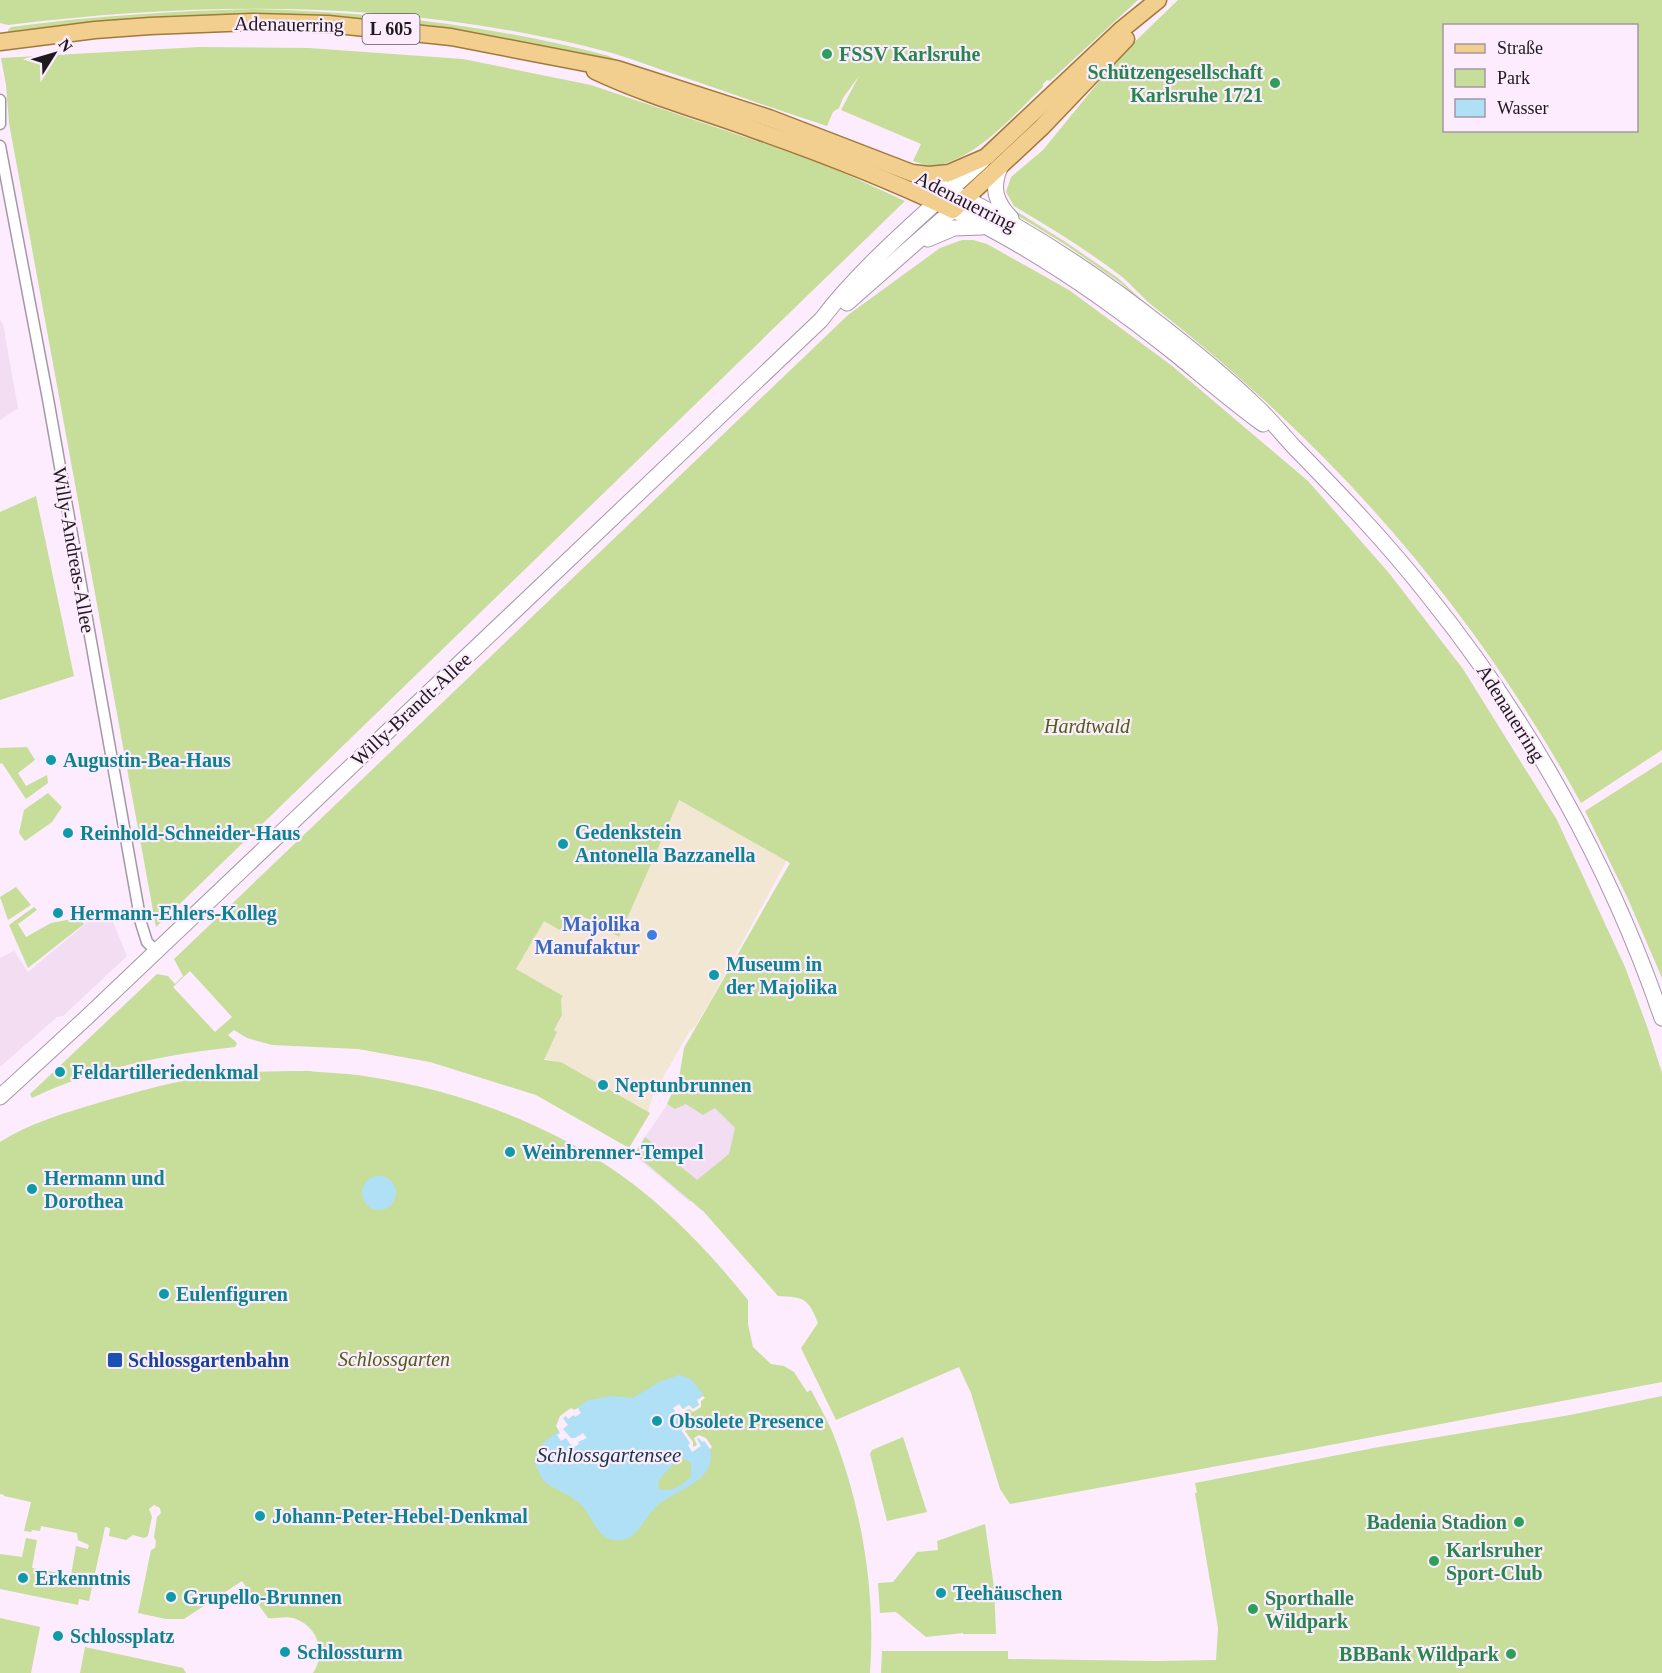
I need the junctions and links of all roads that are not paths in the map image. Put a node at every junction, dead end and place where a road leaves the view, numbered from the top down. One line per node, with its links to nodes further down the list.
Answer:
1 (1153, 5): 7 (main road, Willy-Brandt-Allee); 8 (main road, Willy-Brandt-Allee)
2 (0, 42): 3 (main road, Adenauerring / L 605)
3 (575, 62): 9 (main road, Adenauerring / L 605); 12 (main road, Adenauerring / L 605)
4 (0, 99): 5 (street)
5 (0, 124)
6 (0, 146): 19 (street, Willy-Andreas-Allee)
7 (986, 157): 9 (main road); 10 (main road, Willy-Brandt-Allee)
8 (1000, 168): 11 (main road, Willy-Brandt-Allee); 15 (main road)
9 (912, 173): 10 (main road, Adenauerring / L 605)
10 (950, 190): 11 (main road, Adenauerring); 12 (main road, Willy-Brandt-Allee)
11 (967, 198): 13 (main road, Willy-Brandt-Allee); 15 (main road, Adenauerring)
12 (937, 203): 13 (main road, Adenauerring / L 605); 17 (main road, Willy-Brandt-Allee)
13 (953, 210): 14 (main road, Adenauerring); 16 (main road, Willy-Brandt-Allee)
14 (988, 227): 16 (main road); 18 (main road, Adenauerring)
15 (1020, 227): 18 (main road, Adenauerring)
16 (911, 247): 17 (main road, Willy-Brandt-Allee)
17 (821, 320): 19 (main road, Willy-Brandt-Allee)
18 (1297, 450): 20 (main road, Adenauerring)
19 (156, 951): 21 (main road, Willy-Brandt-Allee)
20 (1662, 1018)
21 (0, 1097)

